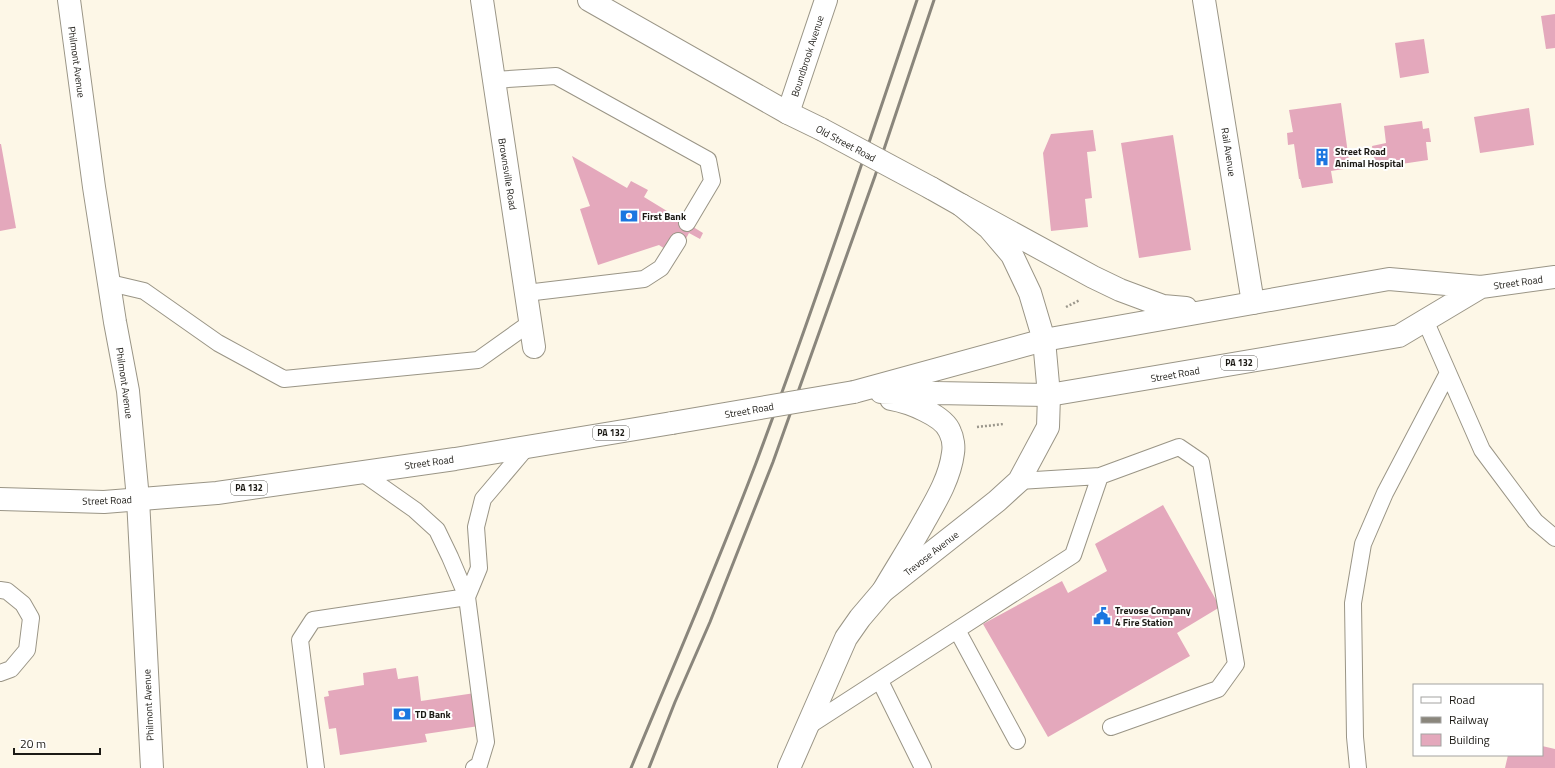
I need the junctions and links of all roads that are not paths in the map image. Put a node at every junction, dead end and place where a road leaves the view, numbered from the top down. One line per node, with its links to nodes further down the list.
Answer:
1 (69, 0): 12 (main road, Philmont Avenue)
2 (482, 0): 6 (main road, Brownsville Road)
3 (589, 0): 7 (main road, Old Street Road)
4 (826, 0): 7 (main road, Boundbrook Avenue)
5 (1204, 0): 15 (main road, Rail Avenue)
6 (494, 80): 9 (lane); 14 (main road, Brownsville Road)
7 (788, 113): 8 (main road, Old Street Road, bridge)
8 (961, 205): 16 (main road); 19 (main road, Old Street Road)
9 (687, 223)
10 (678, 241): 14 (lane)
11 (1555, 277): 13 (main road, Street Road / PA 132)
12 (110, 283): 18 (lane); 29 (main road, Philmont Avenue)
13 (1481, 287): 15 (main road, Street Road / PA 132); 17 (main road, Street Road / PA 132)
14 (526, 293): 18 (main road, Brownsville Road)
15 (1253, 303): 16 (main road, Street Road / PA 132)
16 (1216, 310): 19 (main road, Street Road / PA 132)
17 (1425, 320): 21 (lane); 23 (main road, Street Road / PA 132)
18 (530, 323): 20 (main road, Brownsville Road)
19 (1044, 340): 22 (main road, Street Road / PA 132); 23 (main road, Trevose Avenue)
20 (534, 347)
21 (1448, 373): 30 (lane); 45 (lane)
22 (854, 392): 23 (main road, Street Road / PA 132); 24 (main road, Street Road / PA 132, bridge); 32 (main road)
23 (1049, 395): 27 (main road, Trevose Avenue)
24 (527, 447): 25 (main road, Street Road / PA 132); 33 (lane)
25 (361, 472): 29 (main road, Street Road / PA 132); 33 (lane)
26 (1100, 476): 27 (lane); 34 (lane); 38 (lane)
27 (1019, 481): 32 (main road, Trevose Avenue)
28 (0, 499): 29 (main road, Street Road / PA 132)
29 (138, 499): 40 (main road, Philmont Avenue)
30 (1555, 538)
31 (0, 590): 35 (lane)
32 (883, 591): 37 (main road, Trevose Avenue)
33 (466, 597): 41 (lane); 42 (lane)
34 (958, 630): 36 (lane); 39 (lane)
35 (0, 673)
36 (880, 681): 37 (lane); 44 (lane)
37 (807, 727): 43 (main road, Trevose Avenue)
38 (1111, 727)
39 (1016, 741)
40 (152, 768)
41 (316, 768)
42 (474, 768)
43 (789, 768)
44 (922, 768)
45 (1358, 768)

